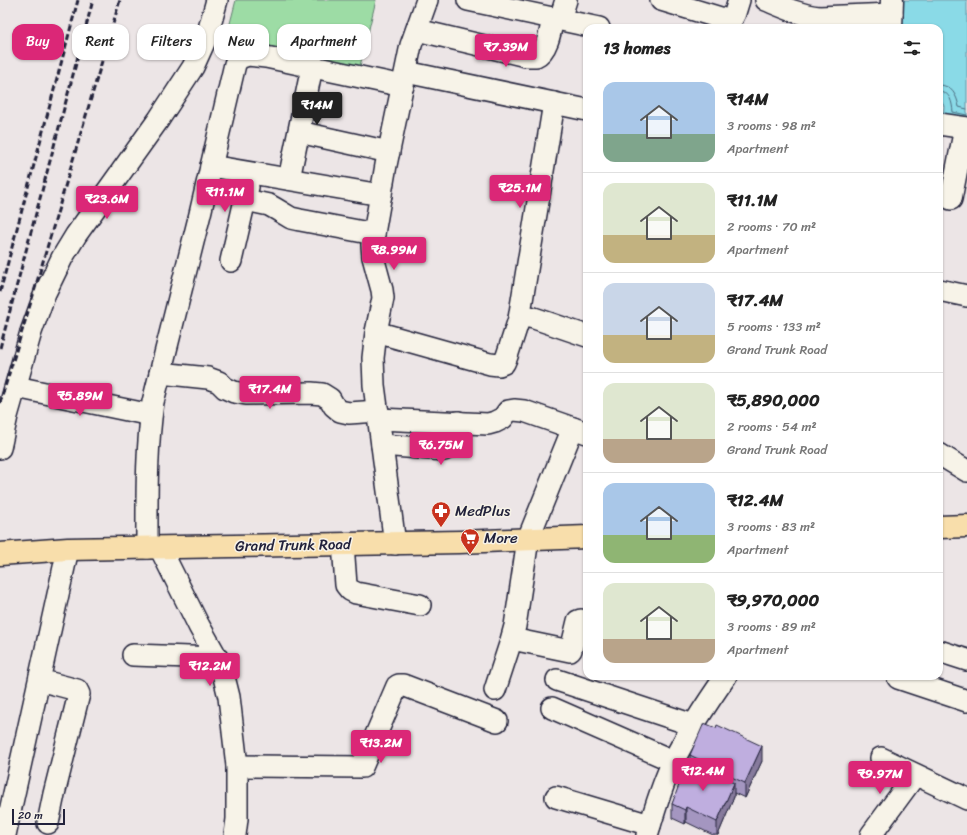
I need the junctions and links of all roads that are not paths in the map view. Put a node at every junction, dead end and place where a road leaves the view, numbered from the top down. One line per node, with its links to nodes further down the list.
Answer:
1 (217, 0): 34 (street)
2 (427, 0): 10 (street)
3 (468, 0): 7 (street)
4 (661, 0): 5 (street)
5 (739, 0)
6 (766, 0): 8 (street)
7 (560, 12): 9 (street); 10 (street)
8 (892, 14)
9 (589, 24)
10 (417, 30): 12 (street)
11 (312, 66): 12 (street); 17 (street); 20 (street)
12 (404, 79): 13 (street); 18 (street)
13 (554, 103): 14 (street); 30 (street)
14 (583, 109)
15 (943, 125): 16 (street)
16 (966, 128): 19 (street)
17 (299, 132): 18 (street); 22 (street)
18 (389, 152): 23 (street)
19 (962, 165): 24 (street)
20 (211, 166): 21 (street); 33 (street)
21 (251, 173): 22 (street); 25 (street)
22 (289, 179): 23 (street)
23 (381, 194): 26 (street)
24 (952, 199)
25 (245, 200): 26 (street); 27 (street)
26 (374, 234): 31 (street)
27 (231, 261)
28 (943, 291): 29 (street)
29 (967, 296)
30 (519, 319): 31 (street); 32 (street)
31 (376, 332): 36 (street)
32 (583, 335)
33 (160, 373): 35 (street); 36 (street)
34 (16, 387): 35 (street); 40 (street)
35 (151, 415): 49 (street)
36 (378, 415): 37 (street); 39 (street)
37 (458, 422): 38 (street); 39 (street)
38 (580, 430): 46 (street)
39 (382, 445): 48 (street)
40 (0, 448)
41 (943, 456): 42 (street)
42 (967, 471)
43 (967, 526): 44 (main road)
44 (943, 527)
45 (583, 537): 46 (main road, Grand Trunk Road)
46 (528, 540): 48 (main road, Grand Trunk Road); 54 (street)
47 (343, 544): 48 (main road, Grand Trunk Road); 49 (main road, Grand Trunk Road); 52 (street)
48 (395, 544)
49 (154, 548): 50 (main road, Grand Trunk Road); 57 (street)
50 (68, 550): 51 (main road, Grand Trunk Road); 59 (street)
51 (0, 554)
52 (420, 605)
53 (583, 621): 54 (street)
54 (512, 639): 63 (street)
55 (943, 652): 58 (street)
56 (133, 655): 57 (street)
57 (217, 658): 70 (street)
58 (967, 660)
59 (40, 676): 74 (street); 76 (street)
60 (557, 680): 67 (street)
61 (723, 680): 67 (street)
62 (904, 680): 64 (street)
63 (495, 690)
64 (967, 701)
65 (552, 708): 69 (street)
66 (497, 721): 70 (street)
67 (693, 726): 69 (street)
68 (881, 758): 71 (street)
69 (673, 760): 75 (street)
70 (237, 766): 77 (street)
71 (915, 775): 73 (street); 78 (street)
72 (556, 797): 75 (street)
73 (967, 799)
74 (48, 824)
75 (649, 830)
76 (5, 835)
77 (235, 835)
78 (871, 835)

